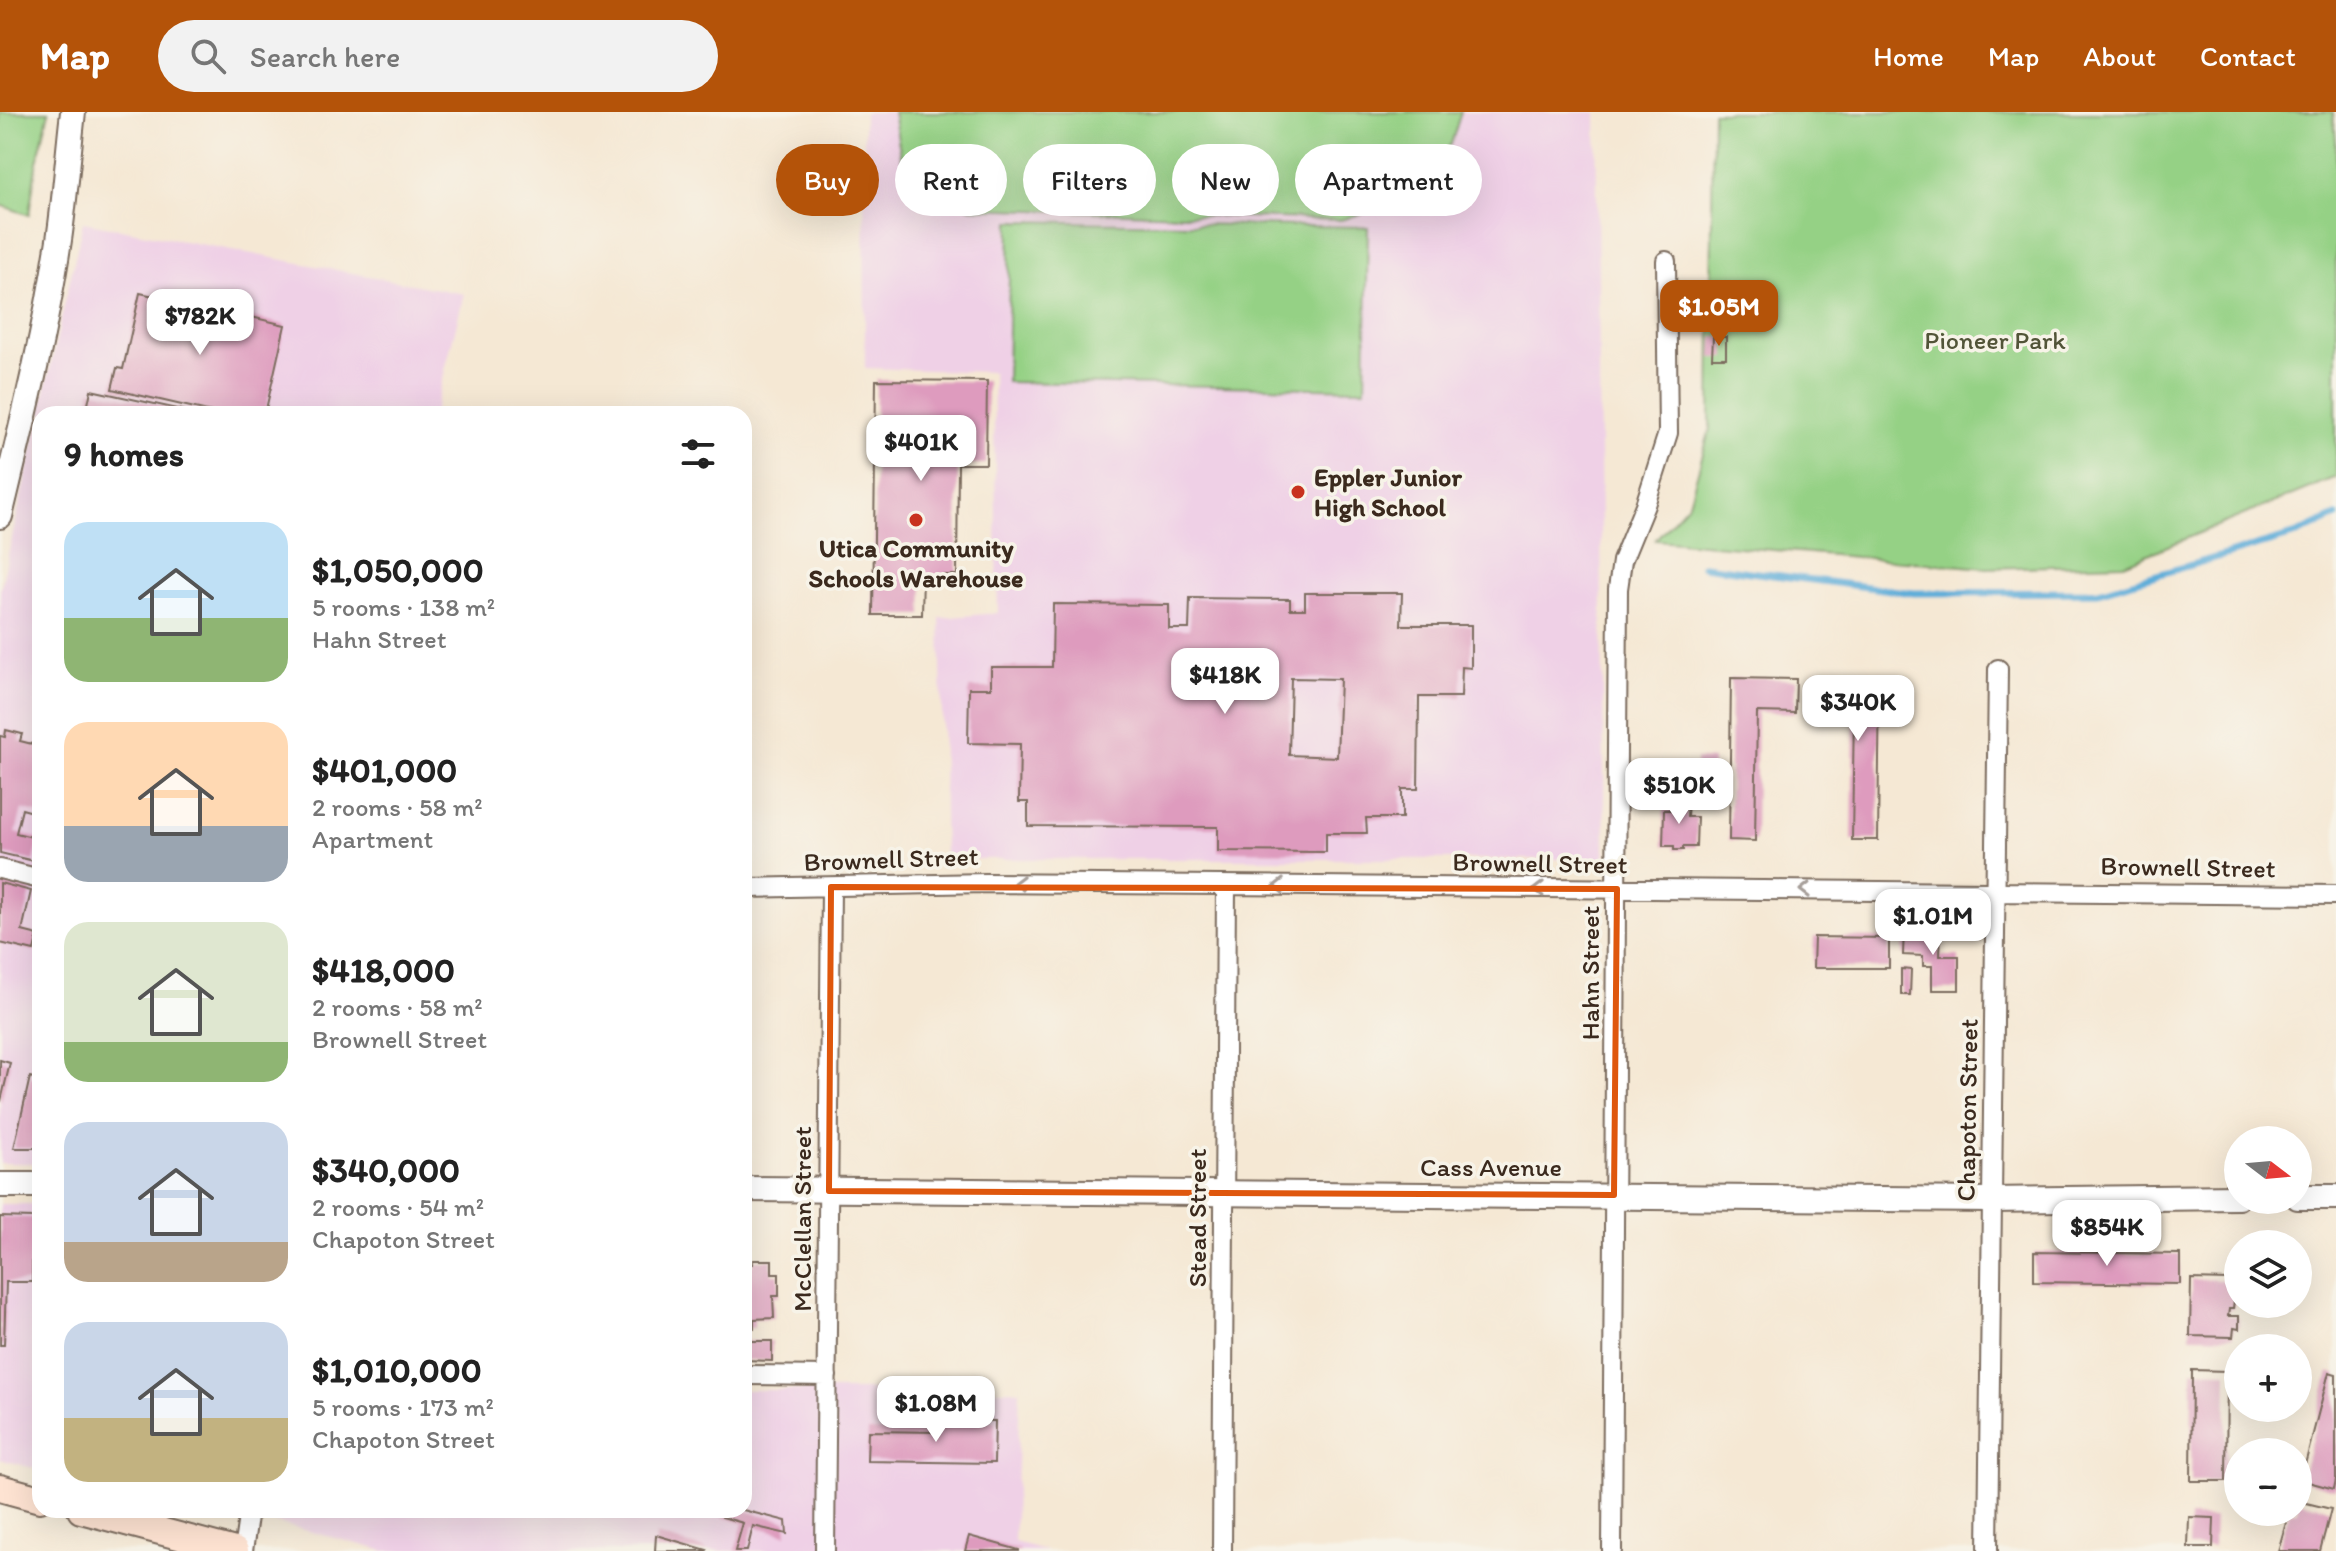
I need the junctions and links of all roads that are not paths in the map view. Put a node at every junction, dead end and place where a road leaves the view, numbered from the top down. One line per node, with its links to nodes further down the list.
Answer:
1 (73, 112): 3 (street)
2 (1666, 261): 10 (street, Hahn Street)
3 (0, 516)
4 (1998, 669): 11 (street, Chapoton Street)
5 (0, 869): 6 (street)
6 (32, 877)
7 (1226, 886): 8 (street, Brownell Street, one-way to 8); 10 (street, Brownell Street, one-way to 7); 17 (street, Stead Street)
8 (831, 887): 9 (street, Brownell Street); 16 (street, McClellan Street)
9 (752, 888)
10 (1617, 889): 11 (street, Brownell Street, one-way to 10); 18 (street, Hahn Street)
11 (1995, 891): 12 (street, Brownell Street); 22 (street, Chapoton Street)
12 (2336, 895)
13 (0, 1185): 14 (street)
14 (32, 1185)
15 (752, 1189): 16 (street, Cass Avenue)
16 (829, 1191): 17 (street, Cass Avenue); 24 (street, McClellan Street)
17 (1224, 1194): 18 (street, Cass Avenue); 32 (street, Stead Street)
18 (1614, 1195): 22 (street, Cass Avenue); 33 (street, Hahn Street)
19 (2224, 1197): 22 (street, Cass Avenue)
20 (2312, 1197): 21 (street)
21 (2336, 1197)
22 (1991, 1200): 34 (street, Chapoton Street)
23 (752, 1375): 24 (street)
24 (827, 1376): 31 (street, McClellan Street)
25 (0, 1488): 26 (main road)
26 (32, 1497)
27 (111, 1518): 29 (main road)
28 (248, 1518): 30 (street)
29 (235, 1551)
30 (243, 1551)
31 (825, 1551)
32 (1222, 1551)
33 (1612, 1551)
34 (1988, 1551)

